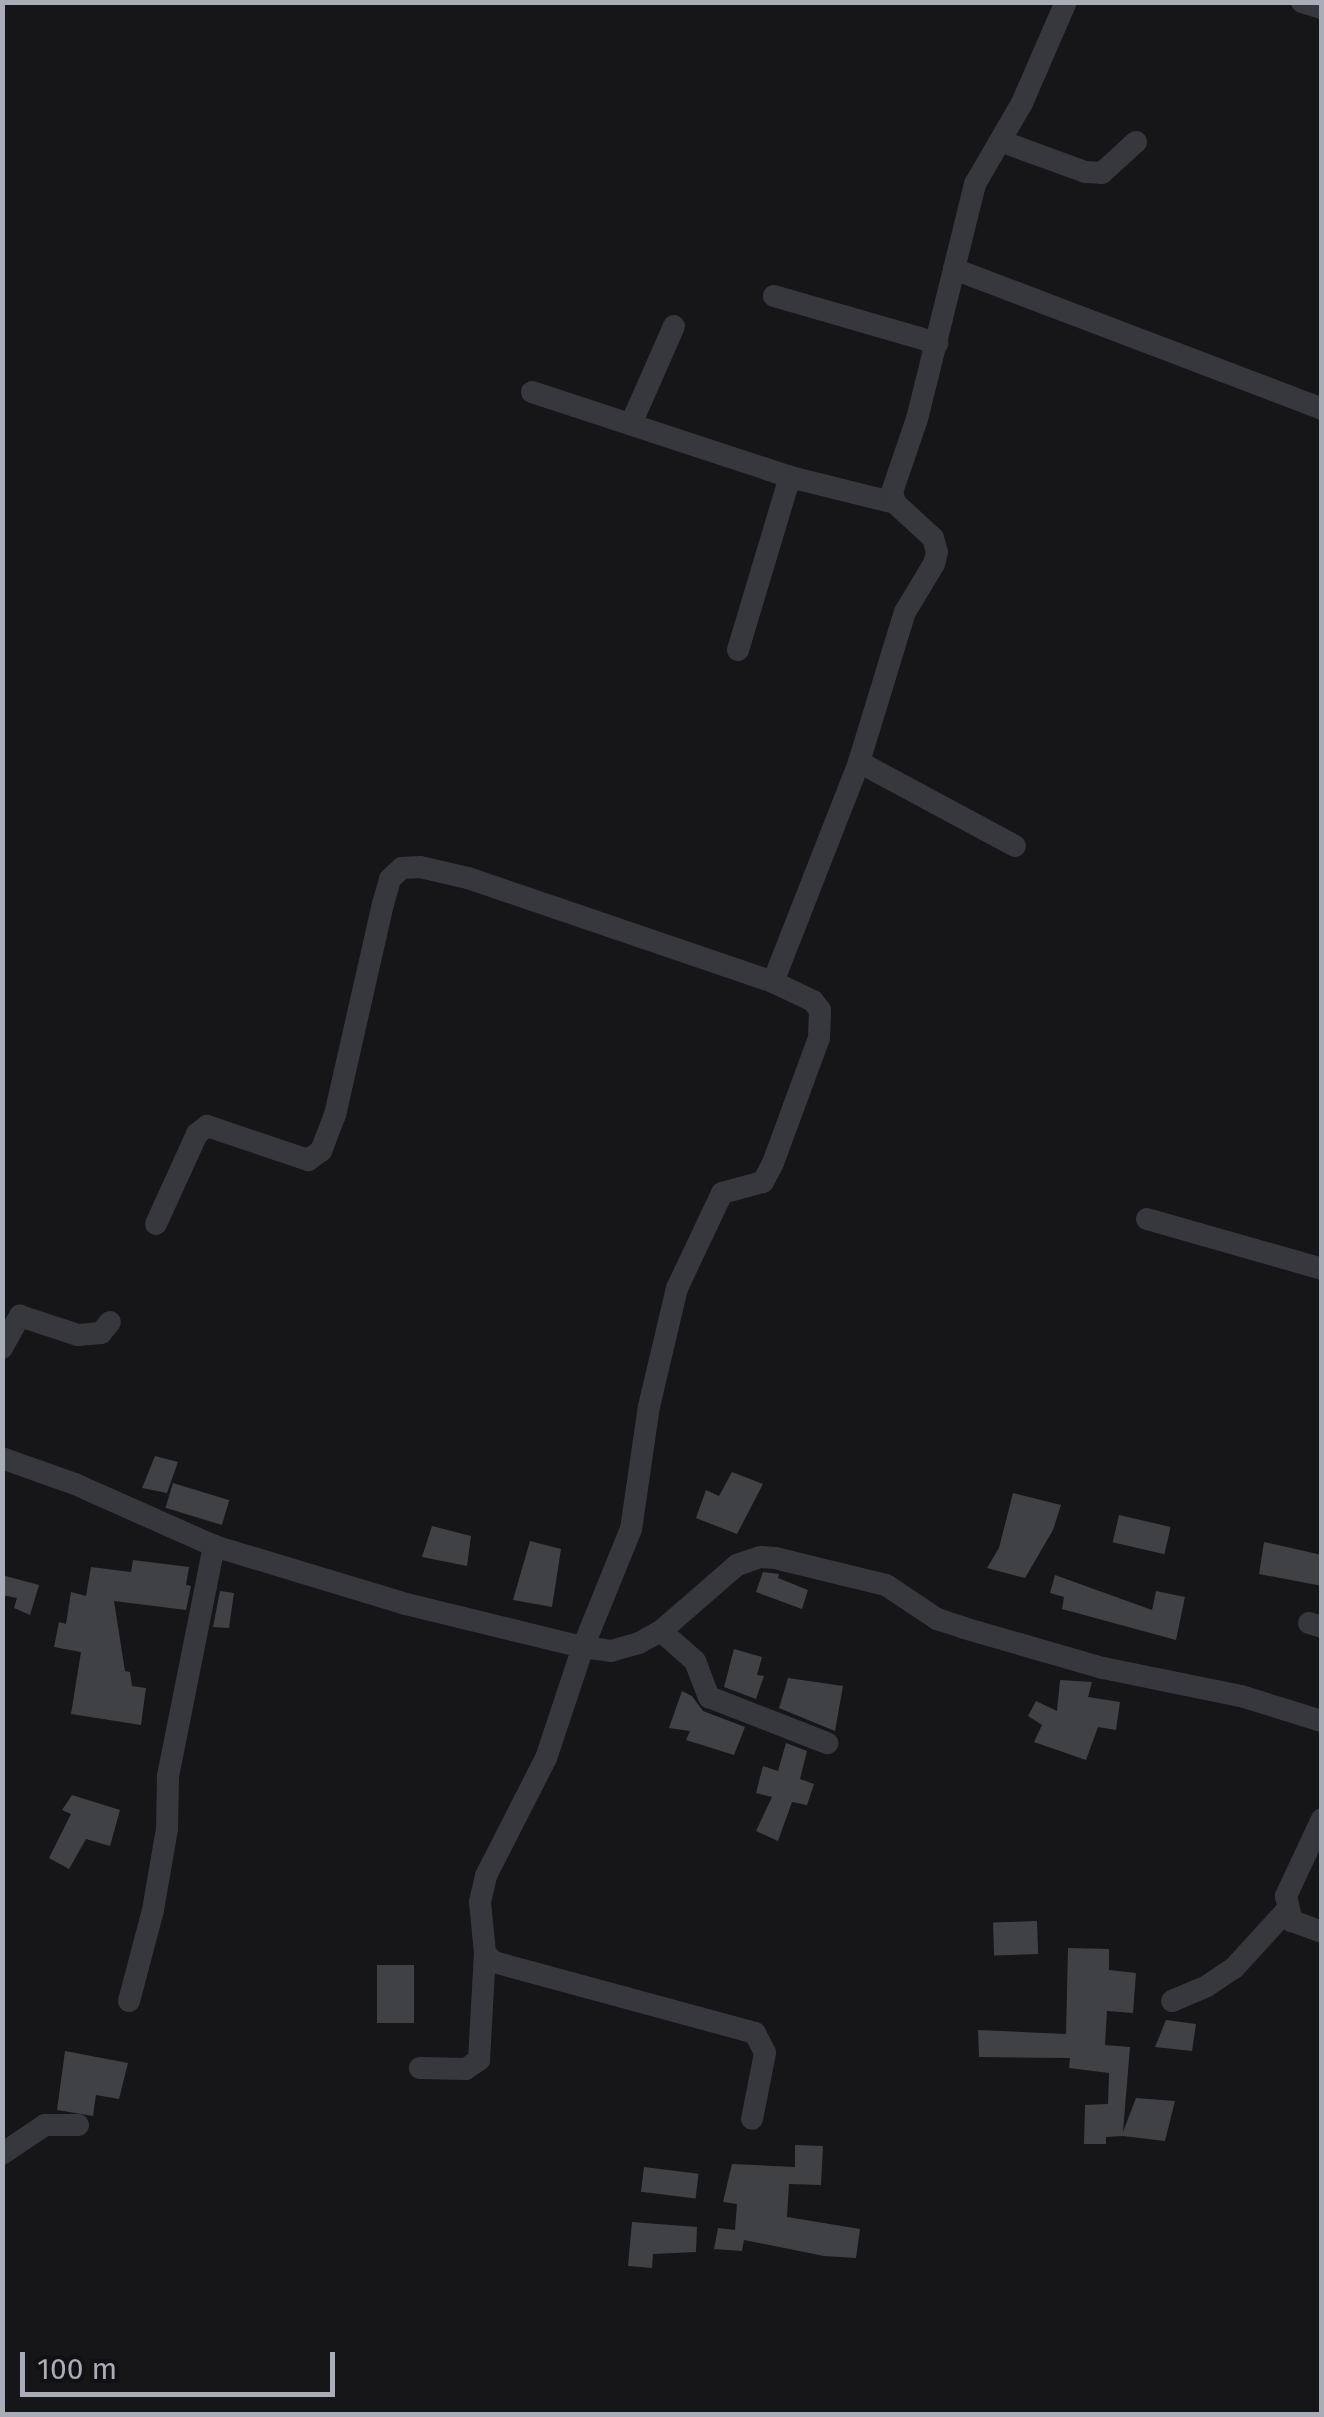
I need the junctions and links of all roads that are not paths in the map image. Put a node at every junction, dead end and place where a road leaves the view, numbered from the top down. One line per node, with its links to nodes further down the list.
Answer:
1 (1066, 2): 4 (street)
2 (1302, 2): 3 (street)
3 (1322, 8)
4 (1000, 142): 5 (street); 6 (street)
5 (1136, 142)
6 (954, 269): 9 (street); 11 (street)
7 (774, 296): 9 (street)
8 (674, 326): 12 (street)
9 (937, 342): 14 (street)
10 (532, 392): 12 (street)
11 (1322, 408)
12 (631, 424): 13 (street)
13 (790, 477): 14 (street); 15 (street)
14 (895, 503): 16 (street)
15 (738, 650)
16 (859, 762): 17 (street); 18 (street)
17 (1014, 846)
18 (773, 982): 20 (street); 27 (street)
19 (1148, 1220): 21 (street)
20 (156, 1224)
21 (1322, 1269)
22 (110, 1322): 23 (street)
23 (2, 1348)
24 (2, 1458): 25 (street)
25 (214, 1546): 27 (street); 35 (street)
26 (661, 1630): 27 (street); 28 (street); 29 (street)
27 (583, 1646): 33 (street)
28 (1322, 1721)
29 (827, 1743)
30 (1322, 1818): 31 (street)
31 (1286, 1911): 32 (street); 34 (street)
32 (1322, 1932)
33 (485, 1954): 36 (street); 37 (street)
34 (1172, 2001)
35 (129, 2002)
36 (420, 2068)
37 (752, 2119)
38 (78, 2125): 39 (street)
39 (2, 2154)

